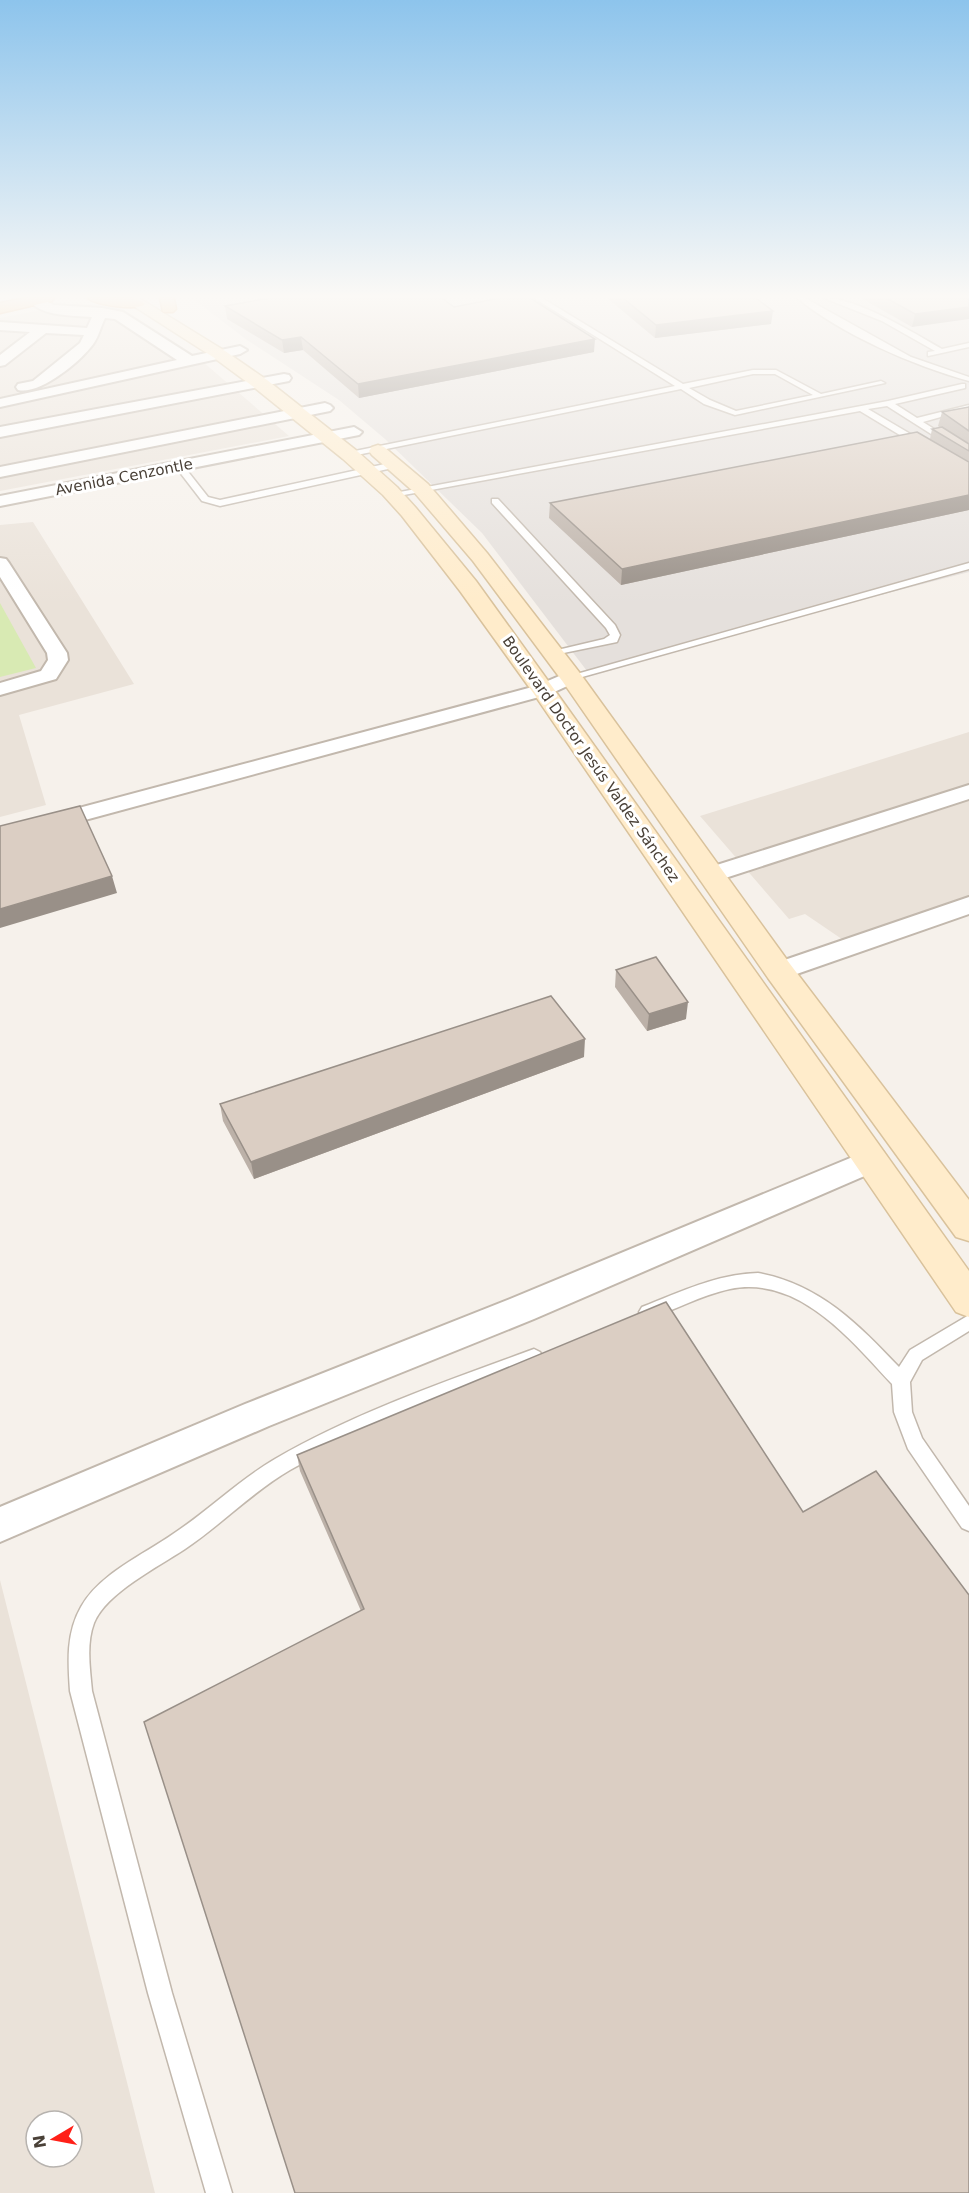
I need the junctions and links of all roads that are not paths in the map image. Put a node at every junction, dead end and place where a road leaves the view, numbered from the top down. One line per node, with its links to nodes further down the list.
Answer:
1 (16, 400): 9 (street)
2 (171, 400): 14 (street)
3 (299, 400): 10 (main road, Boulevard Doctor Jesús Valdez Sánchez)
4 (614, 400): 18 (lane)
5 (704, 400): 6 (lane)
6 (798, 400)
7 (897, 400): 8 (lane)
8 (888, 403): 12 (lane); 13 (lane)
9 (0, 404)
10 (312, 406): 16 (main road, Boulevard Doctor Jesús Valdez Sánchez); 18 (main road, Boulevard Doctor Jesús Valdez Sánchez); 20 (street)
11 (969, 407): 13 (lane)
12 (861, 408): 17 (lane); 23 (lane)
13 (917, 421): 19 (lane)
14 (25, 427): 15 (street); 20 (street)
15 (0, 432)
16 (327, 437): 18 (main road, Boulevard Doctor Jesús Valdez Sánchez); 21 (street, Avenida Cenzontle)
17 (933, 452)
18 (368, 454): 21 (lane); 23 (main road, Boulevard Doctor Jesús Valdez Sánchez); 24 (main road, Boulevard Doctor Jesús Valdez Sánchez)
19 (969, 455)
20 (54, 461): 22 (street)
21 (179, 466): 25 (street, Avenida Cenzontle)
22 (0, 472)
23 (421, 488): 24 (lane); 29 (main road, Boulevard Doctor Jesús Valdez Sánchez)
24 (393, 494): 32 (main road, Boulevard Doctor Jesús Valdez Sánchez)
25 (0, 501)
26 (495, 501): 29 (lane)
27 (0, 563): 31 (street)
28 (969, 566): 30 (lane)
29 (553, 654): 30 (main road, Boulevard Doctor Jesús Valdez Sánchez)
30 (571, 677): 32 (street); 35 (main road, Boulevard Doctor Jesús Valdez Sánchez)
31 (0, 688)
32 (543, 690): 34 (street); 38 (main road, Boulevard Doctor Jesús Valdez Sánchez)
33 (969, 792): 35 (street)
34 (0, 836)
35 (710, 875): 37 (main road, Boulevard Doctor Jesús Valdez Sánchez)
36 (969, 904): 37 (street)
37 (779, 971): 39 (main road, Boulevard Doctor Jesús Valdez Sánchez)
38 (872, 1160): 40 (main road, Boulevard Doctor Jesús Valdez Sánchez); 46 (street)
39 (969, 1227)
40 (969, 1301)
41 (633, 1318): 44 (lane)
42 (969, 1322): 44 (lane)
43 (549, 1352): 47 (lane)
44 (902, 1381): 45 (lane)
45 (969, 1522)
46 (0, 1525)
47 (219, 2193)

